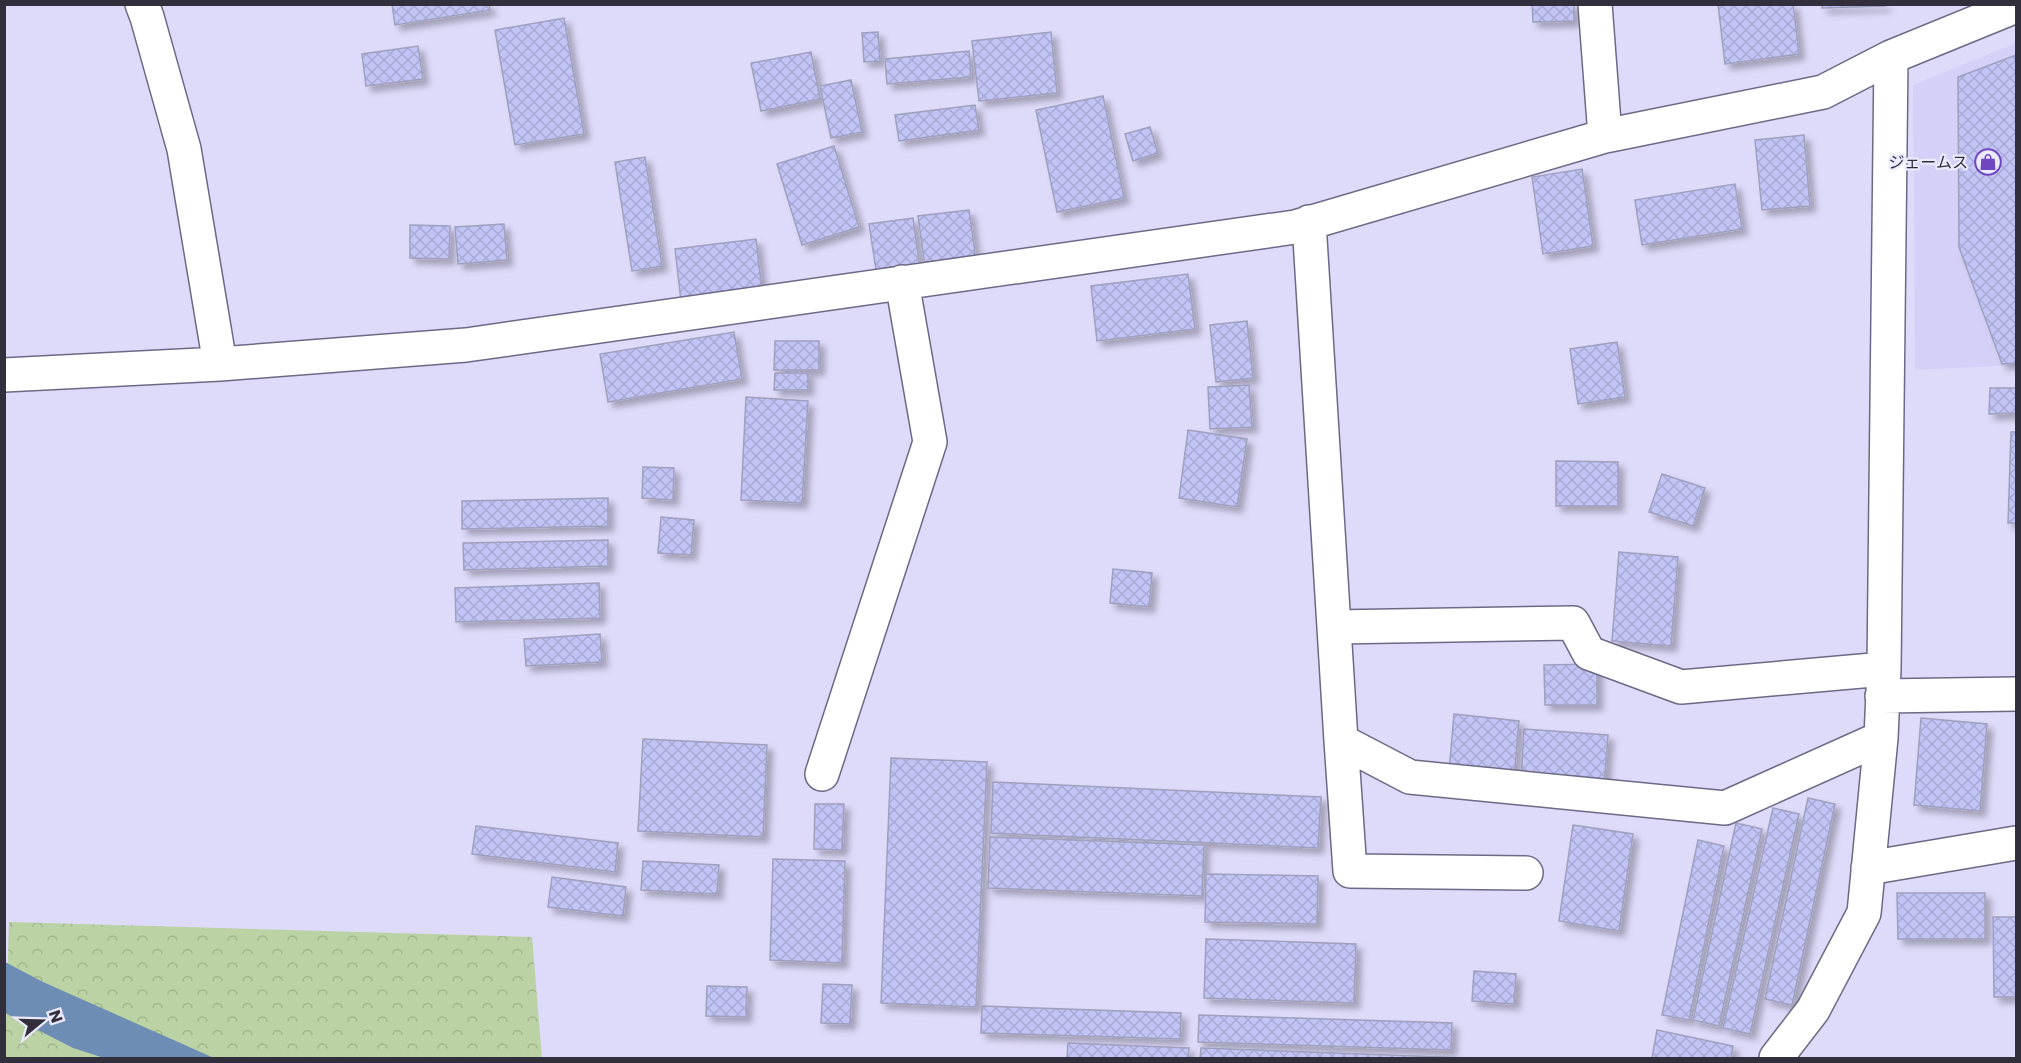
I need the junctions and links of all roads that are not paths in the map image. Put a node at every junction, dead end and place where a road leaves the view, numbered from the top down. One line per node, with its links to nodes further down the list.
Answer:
1 (142, 4): 8 (street)
2 (1595, 4): 5 (street)
3 (2016, 6): 4 (street)
4 (1891, 57): 5 (street); 11 (street)
5 (1605, 136): 6 (street)
6 (1309, 222): 7 (street); 10 (street)
7 (902, 282): 8 (street); 15 (street)
8 (220, 364): 9 (street)
9 (4, 375)
10 (1334, 627): 11 (street); 14 (street)
11 (1883, 683): 12 (street); 13 (street)
12 (2016, 694)
13 (1881, 738): 14 (street); 17 (street)
14 (1341, 741): 18 (street)
15 (822, 774)
16 (2016, 843): 17 (street)
17 (1868, 868): 19 (street)
18 (1526, 873)
19 (1776, 1059)

